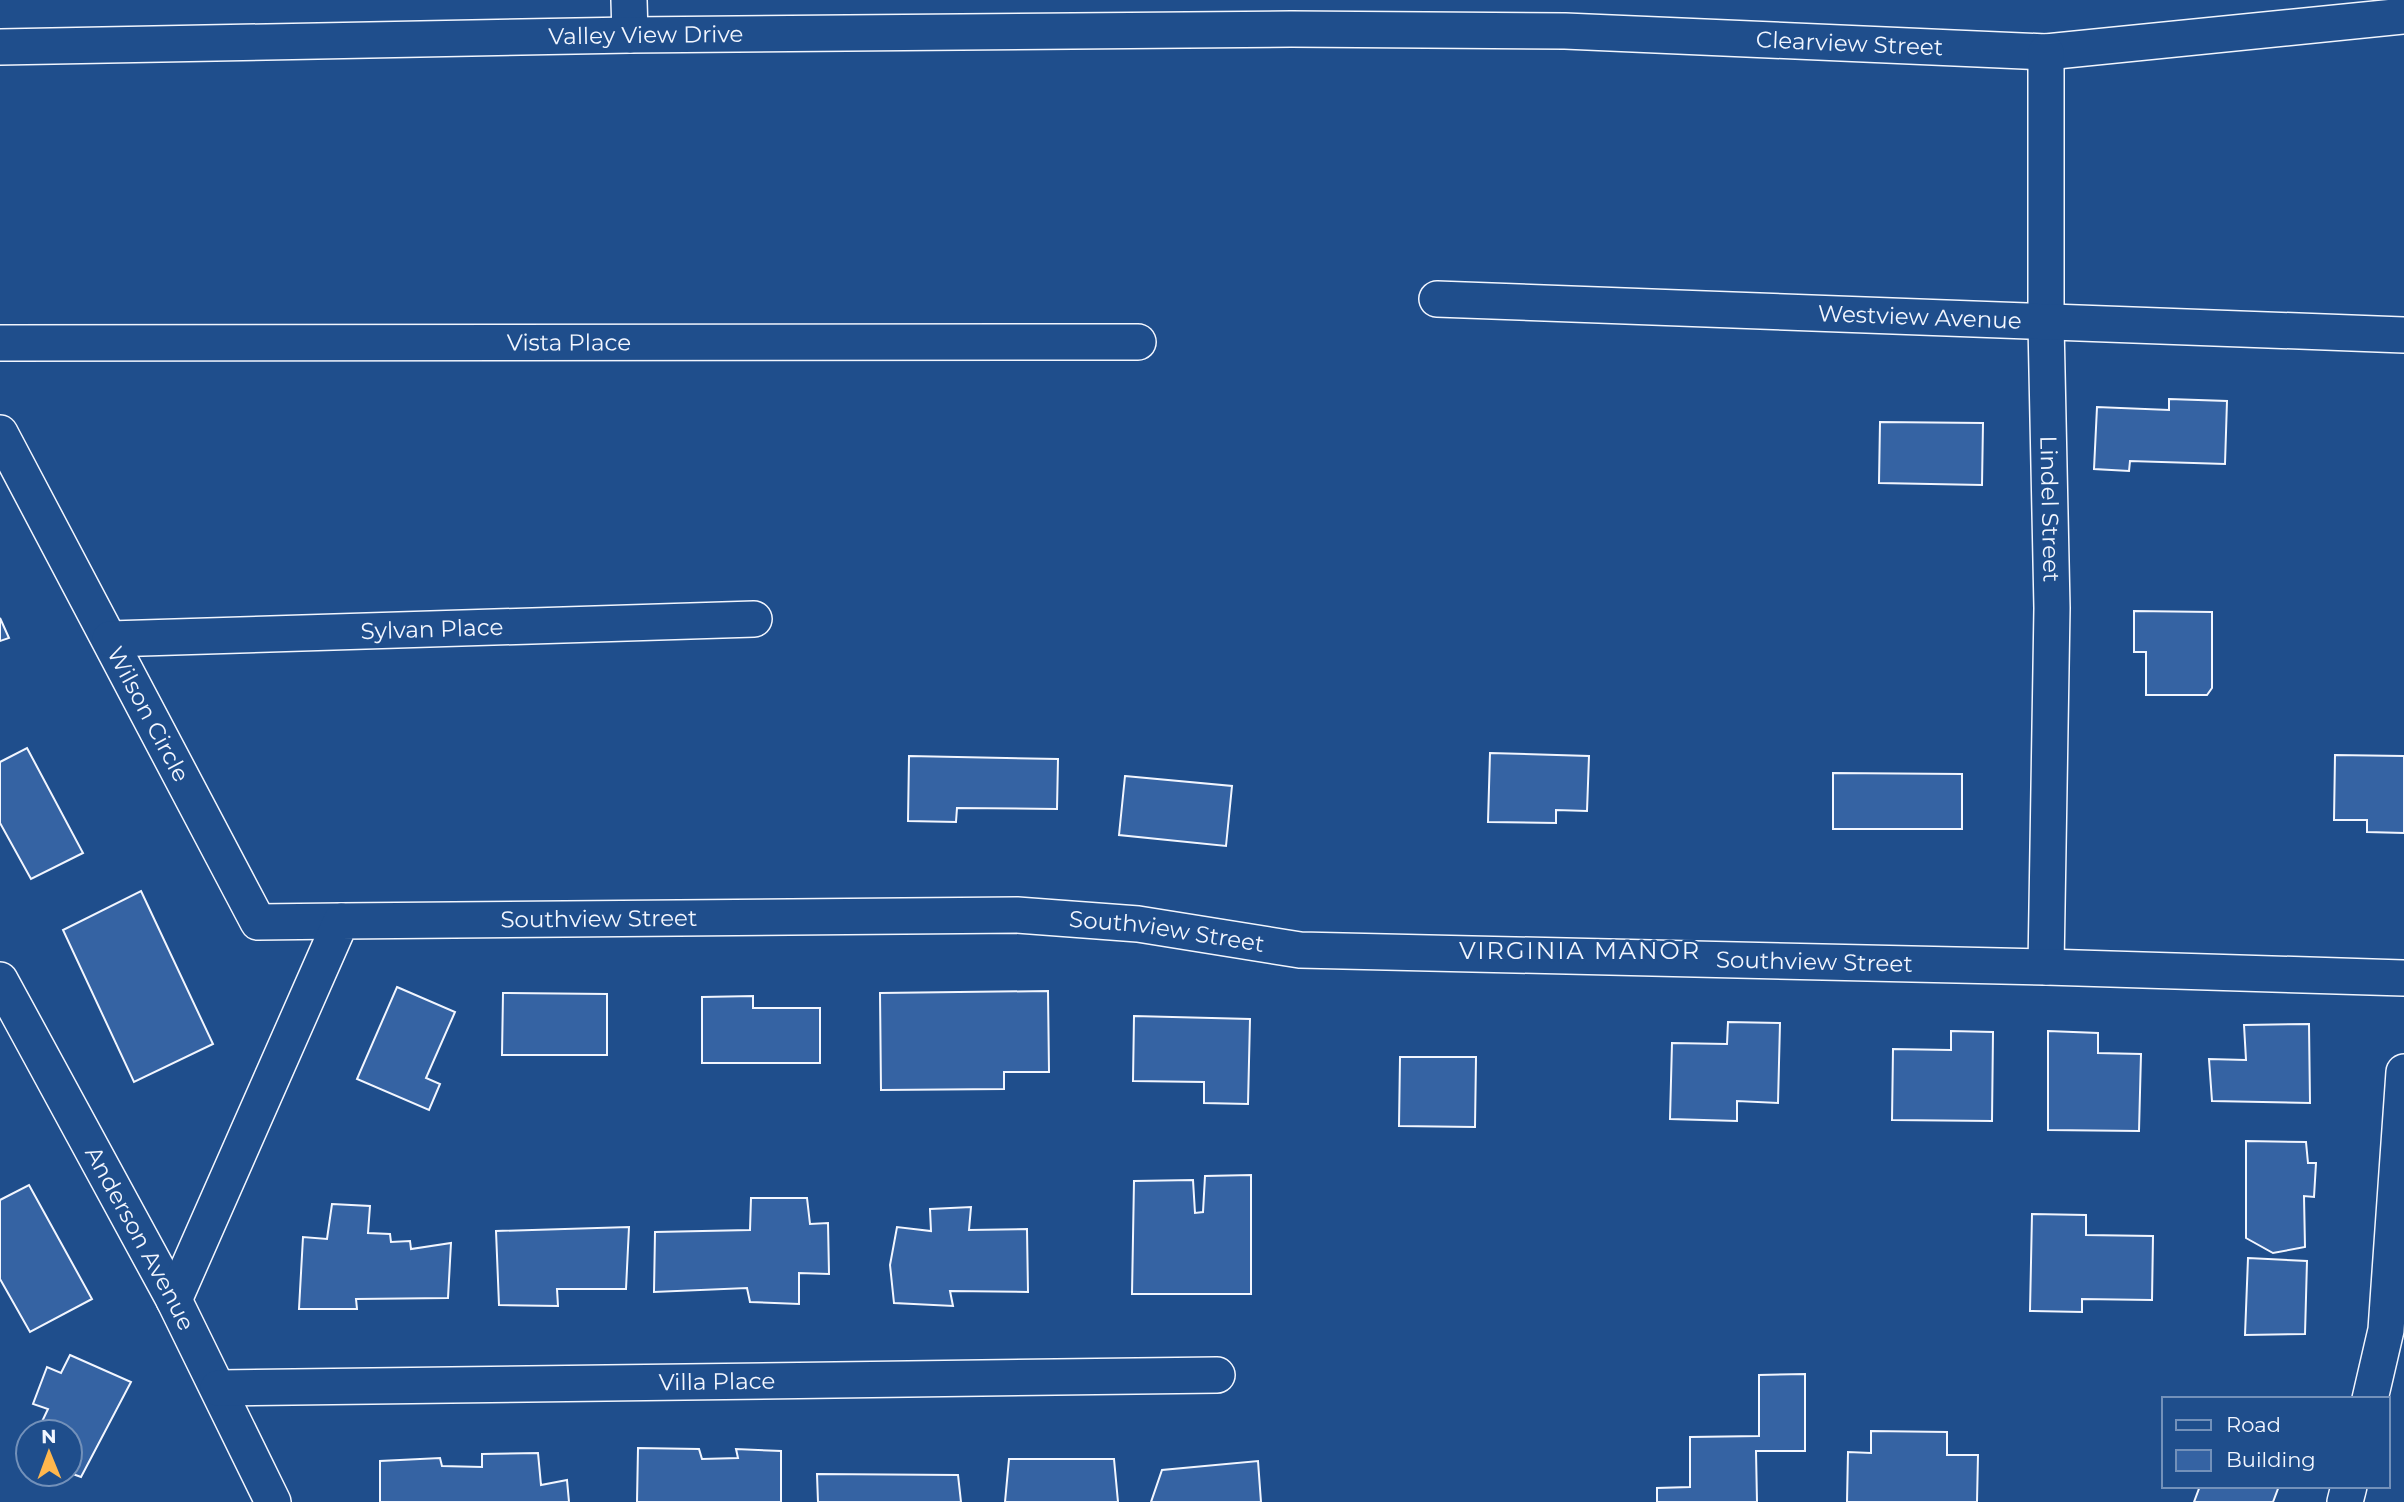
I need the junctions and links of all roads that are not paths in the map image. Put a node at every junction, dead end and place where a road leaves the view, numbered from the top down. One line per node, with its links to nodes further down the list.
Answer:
1 (629, 0): 4 (street)
2 (2404, 16): 6 (street, Clearview Street)
3 (1291, 29): 4 (street, Valley View Drive); 6 (street, Clearview Street)
4 (630, 35): 5 (street, Valley View Drive)
5 (0, 47)
6 (2046, 52): 8 (street, Lindel Street)
7 (1437, 299): 8 (street, Westview Avenue)
8 (2046, 324): 9 (street, Westview Avenue); 16 (street, Lindel Street)
9 (2404, 335)
10 (1138, 342): 11 (street, Vista Place)
11 (0, 343)
12 (0, 433): 14 (street, Wilson Circle)
13 (754, 620): 14 (street, Sylvan Place)
14 (110, 639): 15 (street, Wilson Circle)
15 (341, 921): 16 (street, Southview Street); 20 (street)
16 (2046, 967): 17 (street, Southview Street)
17 (2404, 978)
18 (0, 979): 20 (street, Anderson Avenue)
19 (2404, 1072): 23 (street)
20 (174, 1300): 22 (street, Anderson Avenue)
21 (1217, 1375): 22 (street, Villa Place)
22 (218, 1388): 24 (street, Anderson Avenue)
23 (2370, 1397)
24 (273, 1502)

